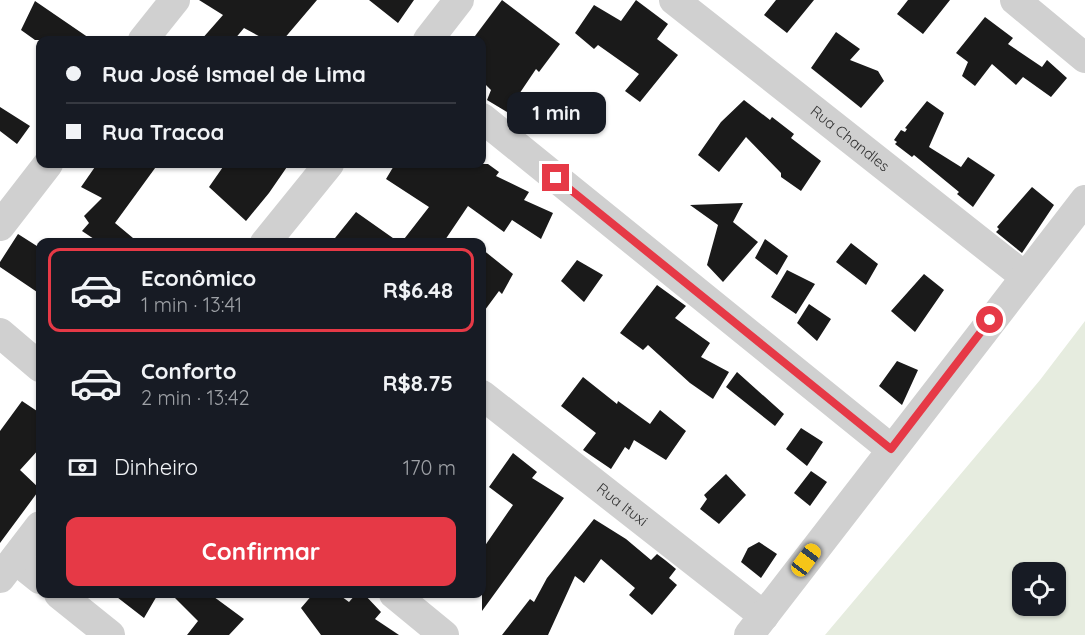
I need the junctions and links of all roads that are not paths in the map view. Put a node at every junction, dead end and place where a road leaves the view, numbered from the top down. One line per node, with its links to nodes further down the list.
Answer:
1 (175, 0): 5 (street)
2 (459, 0): 6 (street)
3 (674, 0): 14 (street, Rua Chandles)
4 (1015, 0): 7 (street)
5 (146, 36)
6 (431, 36)
7 (1085, 58)
8 (486, 121): 18 (street)
9 (45, 168): 12 (street)
10 (326, 168): 13 (street)
11 (1085, 200): 14 (street)
12 (0, 226)
13 (275, 238)
14 (1024, 276): 18 (street)
15 (0, 333): 16 (street)
16 (36, 364)
17 (486, 399): 24 (street, Rua Ituxi)
18 (891, 449): 24 (street)
19 (36, 531): 20 (street)
20 (8, 568): 21 (street)
21 (36, 578)
22 (64, 598): 25 (street)
23 (399, 598): 26 (street)
24 (757, 625)
25 (110, 635)
26 (444, 635)

